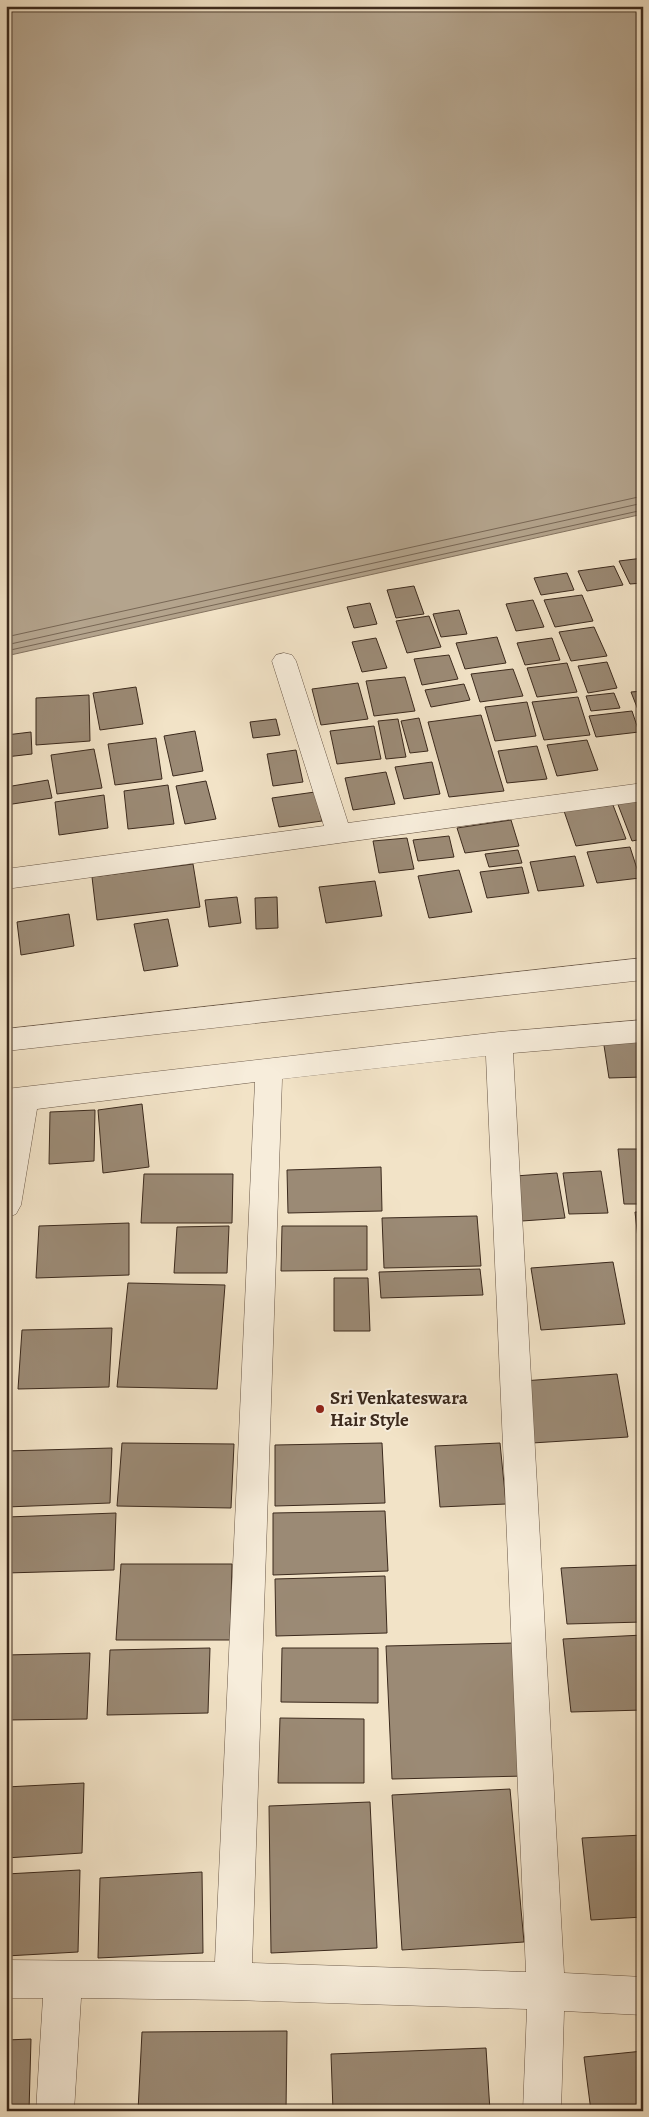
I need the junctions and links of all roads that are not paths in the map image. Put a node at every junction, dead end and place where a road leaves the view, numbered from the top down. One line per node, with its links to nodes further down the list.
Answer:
1 (284, 661): 3 (street)
2 (643, 792): 3 (street)
3 (339, 834): 4 (street)
4 (6, 879)
5 (643, 969): 7 (street)
6 (643, 1030): 8 (street)
7 (6, 1040)
8 (499, 1043): 9 (street); 15 (street)
9 (269, 1068): 10 (street); 14 (street)
10 (16, 1099): 11 (street)
11 (6, 1205)
12 (6, 1979): 13 (street)
13 (63, 1981): 14 (street); 17 (street)
14 (233, 1981): 15 (street)
15 (546, 1991): 16 (street); 18 (street)
16 (643, 1996)
17 (55, 2111)
18 (542, 2111)

